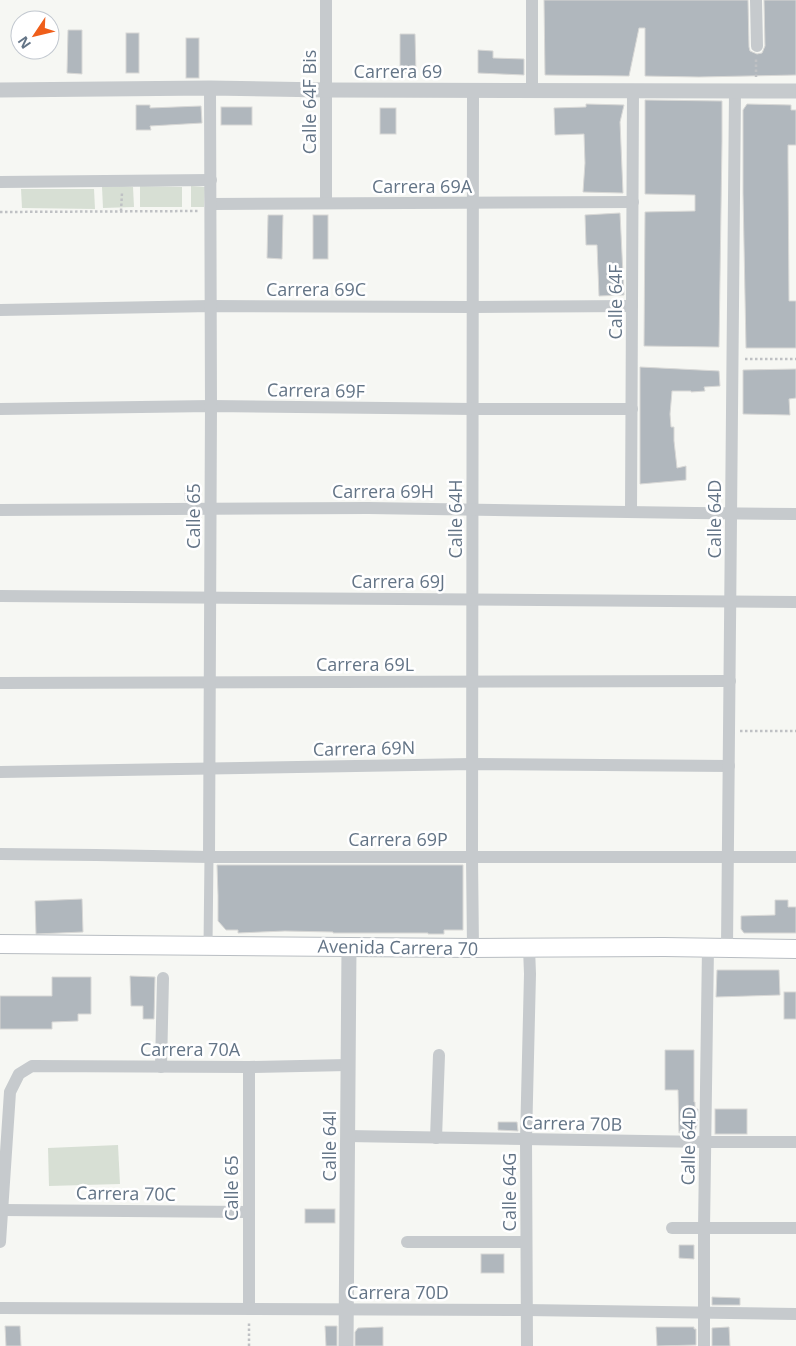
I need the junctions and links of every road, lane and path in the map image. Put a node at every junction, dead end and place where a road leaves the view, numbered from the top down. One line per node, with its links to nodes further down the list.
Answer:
1 (326, 0): 8 (street, Calle 64F Bis)
2 (532, 0): 10 (street)
3 (756, 0): 4 (street)
4 (757, 46): 5 (path)
5 (756, 79)
6 (210, 88): 7 (street, Carrera 69); 8 (street, Carrera 69); 14 (street, Calle 65)
7 (0, 90)
8 (326, 90): 9 (street, Carrera 69); 18 (street, Calle 64F Bis)
9 (473, 90): 10 (street, Carrera 69); 19 (street, Calle 64H)
10 (532, 90): 11 (street, Carrera 69)
11 (632, 91): 12 (street, Carrera 69); 17 (street, Calle 64F)
12 (735, 91): 13 (street, Carrera 69); 27 (street, Calle 64D)
13 (796, 92)
14 (211, 180): 15 (street); 20 (street, Calle 65)
15 (123, 181): 16 (street); 22 (path)
16 (0, 182)
17 (633, 202): 19 (street, Carrera 69A); 24 (street, Calle 64F)
18 (326, 203): 19 (street, Carrera 69A); 20 (street, Carrera 69A)
19 (473, 203): 25 (street, Calle 64H)
20 (211, 208): 22 (path); 23 (street, Calle 65)
21 (0, 212): 22 (path)
22 (122, 212)
23 (211, 306): 25 (street, Carrera 69C); 26 (street, Carrera 69C); 29 (street, Calle 65)
24 (632, 306): 25 (street, Carrera 69C); 32 (street, Calle 64F)
25 (473, 307): 31 (street, Calle 64H)
26 (0, 310)
27 (732, 359): 28 (path); 37 (street, Calle 64D)
28 (796, 359)
29 (211, 406): 30 (street, Carrera 69F); 31 (street, Carrera 69F); 33 (street, Calle 65)
30 (0, 409)
31 (473, 409): 32 (street, Carrera 69F); 35 (street, Calle 64H)
32 (632, 409): 36 (street, Calle 64F)
33 (211, 509): 34 (street, Carrera 69H); 35 (street, Carrera 69H); 40 (street, Calle 65)
34 (0, 510)
35 (473, 510): 36 (street, Carrera 69H); 41 (street, Calle 64H)
36 (631, 512): 37 (street, Carrera 69H)
37 (731, 513): 38 (street, Carrera 69H); 42 (street, Calle 64D)
38 (796, 514)
39 (0, 596): 40 (street, Carrera 69J)
40 (210, 598): 41 (street, Carrera 69J); 45 (street, Calle 65)
41 (473, 600): 42 (street, Carrera 69J); 46 (street, Calle 64H)
42 (730, 601): 43 (street, Carrera 69J); 44 (street, Calle 64D)
43 (796, 602)
44 (730, 681): 46 (street, Carrera 69L); 48 (street, Calle 64D)
45 (210, 682): 46 (street, Carrera 69L); 47 (street, Carrera 69L); 52 (street, Calle 65)
46 (472, 682): 50 (street, Calle 64H)
47 (0, 683)
48 (729, 731): 49 (path); 51 (street, Calle 64D)
49 (796, 731)
50 (472, 764): 51 (street, Carrera 69N); 52 (street, Carrera 69N); 57 (street, Calle 64H)
51 (729, 766): 55 (street, Calle 64D)
52 (209, 768): 53 (street, Carrera 69N); 56 (street, Calle 65)
53 (0, 772)
54 (0, 854): 56 (street, Carrera 69P)
55 (728, 856): 57 (street, Carrera 69P); 58 (street, Carrera 69P); 62 (street, Calle 64D)
56 (209, 857): 57 (street, Carrera 69P); 60 (street, Calle 65)
57 (472, 857): 63 (street, Calle 64H)
58 (796, 857)
59 (0, 944): 60 (main road, Avenida Carrera 70)
60 (208, 945): 61 (main road, Avenida Carrera 70)
61 (349, 946): 63 (main road, Avenida Carrera 70); 69 (street, Calle 64I)
62 (727, 947): 65 (main road, Avenida Carrera 70); 66 (main road, Avenida Carrera 70)
63 (474, 948): 64 (main road, Avenida Carrera 70)
64 (529, 948): 65 (main road, Avenida Carrera 70); 74 (street, Calle 64G)
65 (708, 948): 75 (street, Calle 64D)
66 (796, 949)
67 (163, 978): 70 (street)
68 (439, 1055): 73 (street)
69 (348, 1065): 71 (street, Carrera 70A); 72 (street, Calle 64I)
70 (161, 1067): 71 (street, Carrera 70A); 77 (street, Carrera 70A)
71 (249, 1067): 78 (street, Calle 65)
72 (348, 1136): 73 (street, Carrera 70B); 87 (street, Calle 64I)
73 (436, 1138): 74 (street, Carrera 70B)
74 (526, 1140): 75 (street, Carrera 70B); 84 (street, Calle 64G)
75 (706, 1142): 76 (street, Carrera 70B); 80 (street, Calle 64D)
76 (796, 1142)
77 (3, 1210): 78 (street, Carrera 70C); 82 (street)
78 (249, 1212): 86 (street, Calle 65)
79 (672, 1228): 80 (street)
80 (704, 1228): 81 (street); 89 (street, Calle 64D)
81 (796, 1228)
82 (0, 1242)
83 (406, 1242): 84 (street)
84 (526, 1242): 88 (street, Calle 64G)
85 (0, 1308): 86 (street, Carrera 70D)
86 (249, 1309): 87 (street, Carrera 70D); 91 (path)
87 (346, 1309): 88 (street, Carrera 70D); 92 (street, Calle 64I)
88 (526, 1310): 89 (street, Carrera 70D); 93 (street, Calle 64G)
89 (703, 1312): 90 (street, Carrera 70D); 94 (street, Calle 64D)
90 (796, 1314)
91 (249, 1346)
92 (346, 1346)
93 (527, 1346)
94 (704, 1346)

